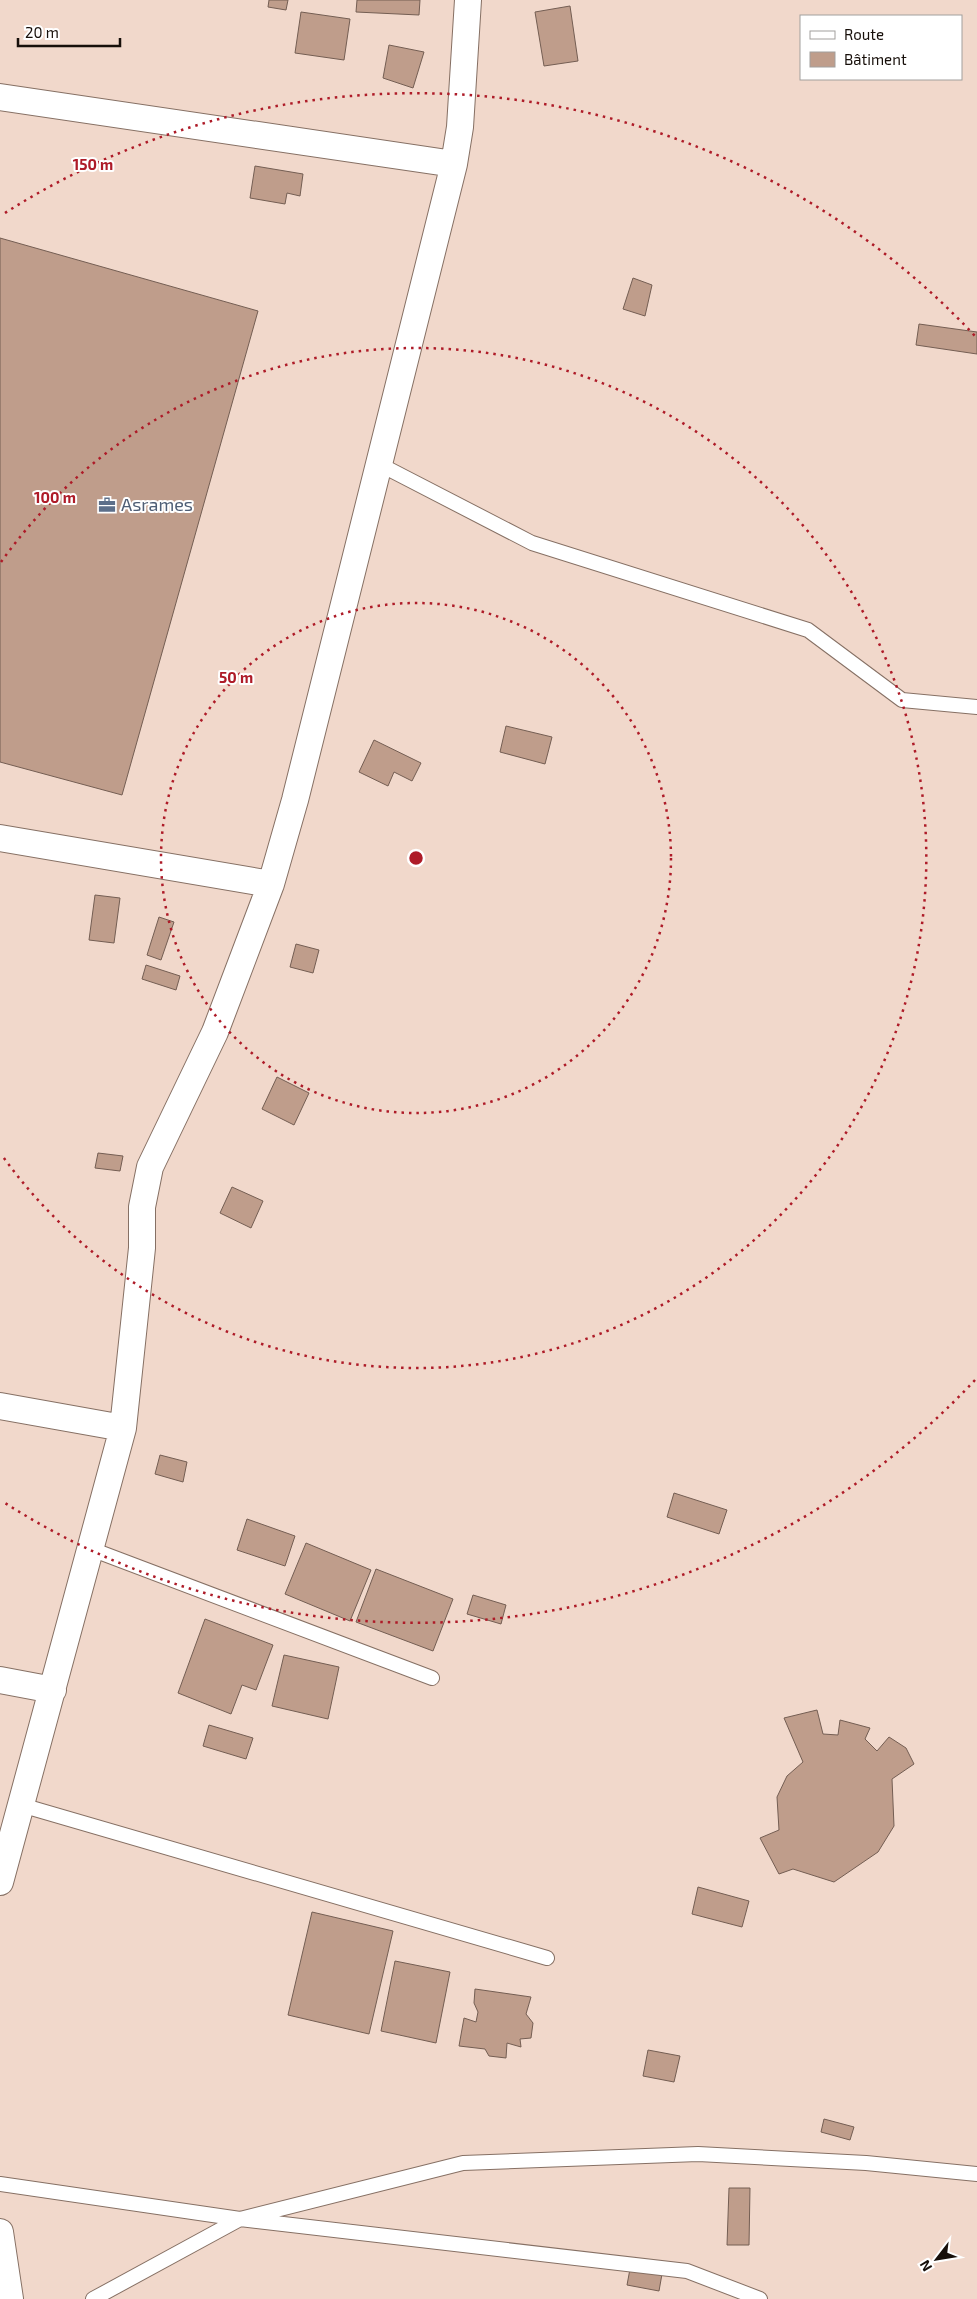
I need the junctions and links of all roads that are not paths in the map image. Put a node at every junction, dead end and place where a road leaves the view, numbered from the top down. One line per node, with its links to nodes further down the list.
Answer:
1 (468, 0): 3 (street)
2 (0, 97): 3 (street)
3 (454, 164): 4 (street)
4 (379, 464): 5 (lane); 7 (street)
5 (977, 707)
6 (0, 838): 7 (street)
7 (271, 884): 9 (street)
8 (0, 1406): 9 (street)
9 (123, 1428): 10 (street)
10 (91, 1549): 11 (lane); 13 (street)
11 (432, 1678)
12 (0, 1680): 13 (street)
13 (54, 1690): 14 (street)
14 (21, 1805): 15 (street); 17 (lane)
15 (5, 1842): 16 (street)
16 (0, 1882)
17 (547, 1958)
18 (977, 2174): 20 (lane)
19 (0, 2184): 20 (lane)
20 (240, 2219): 23 (lane); 24 (lane)
21 (0, 2232): 22 (street)
22 (10, 2299)
23 (93, 2299)
24 (760, 2299)

